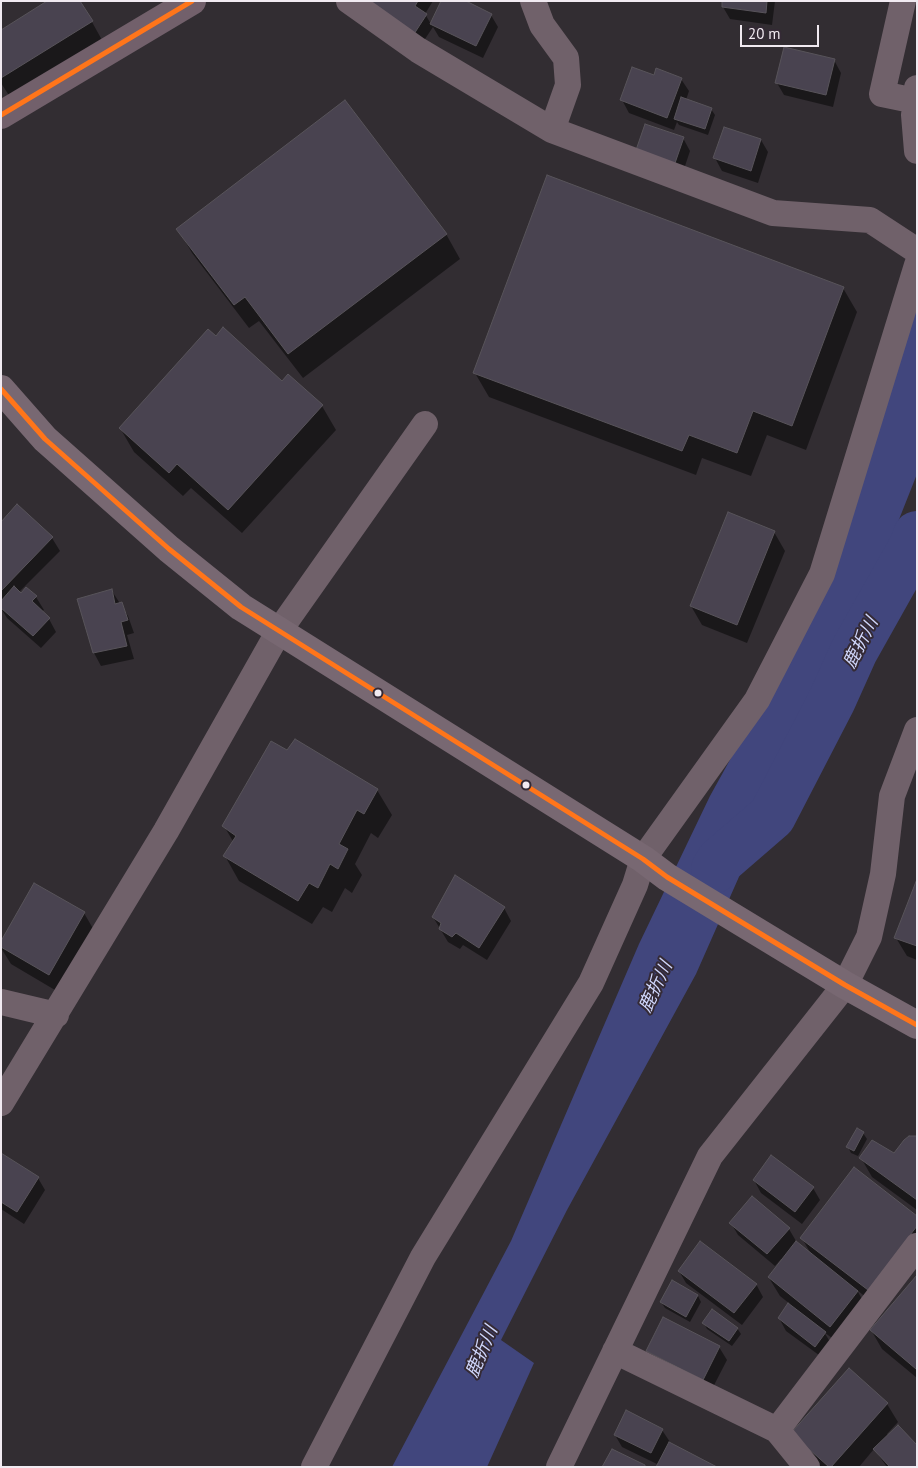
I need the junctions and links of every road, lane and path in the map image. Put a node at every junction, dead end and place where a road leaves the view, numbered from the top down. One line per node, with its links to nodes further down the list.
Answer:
1 (192, 1): 6 (main road)
2 (349, 1): 7 (street)
3 (533, 1): 7 (street)
4 (903, 1): 5 (street)
5 (916, 94): 8 (street)
6 (1, 115)
7 (552, 130): 9 (street)
8 (917, 151)
9 (917, 251)
10 (917, 264): 15 (street)
11 (1, 388): 13 (highway)
12 (425, 424): 13 (street)
13 (280, 631): 15 (highway); 18 (street)
14 (917, 730): 16 (street)
15 (642, 859): 16 (highway); 24 (street)
16 (844, 985): 19 (highway); 22 (street)
17 (1, 1002): 18 (street)
18 (56, 1014): 20 (street)
19 (917, 1025)
20 (1, 1103)
21 (917, 1246): 23 (street)
22 (615, 1351): 23 (street); 25 (street)
23 (777, 1430): 26 (street)
24 (314, 1467)
25 (558, 1467)
26 (808, 1467)

